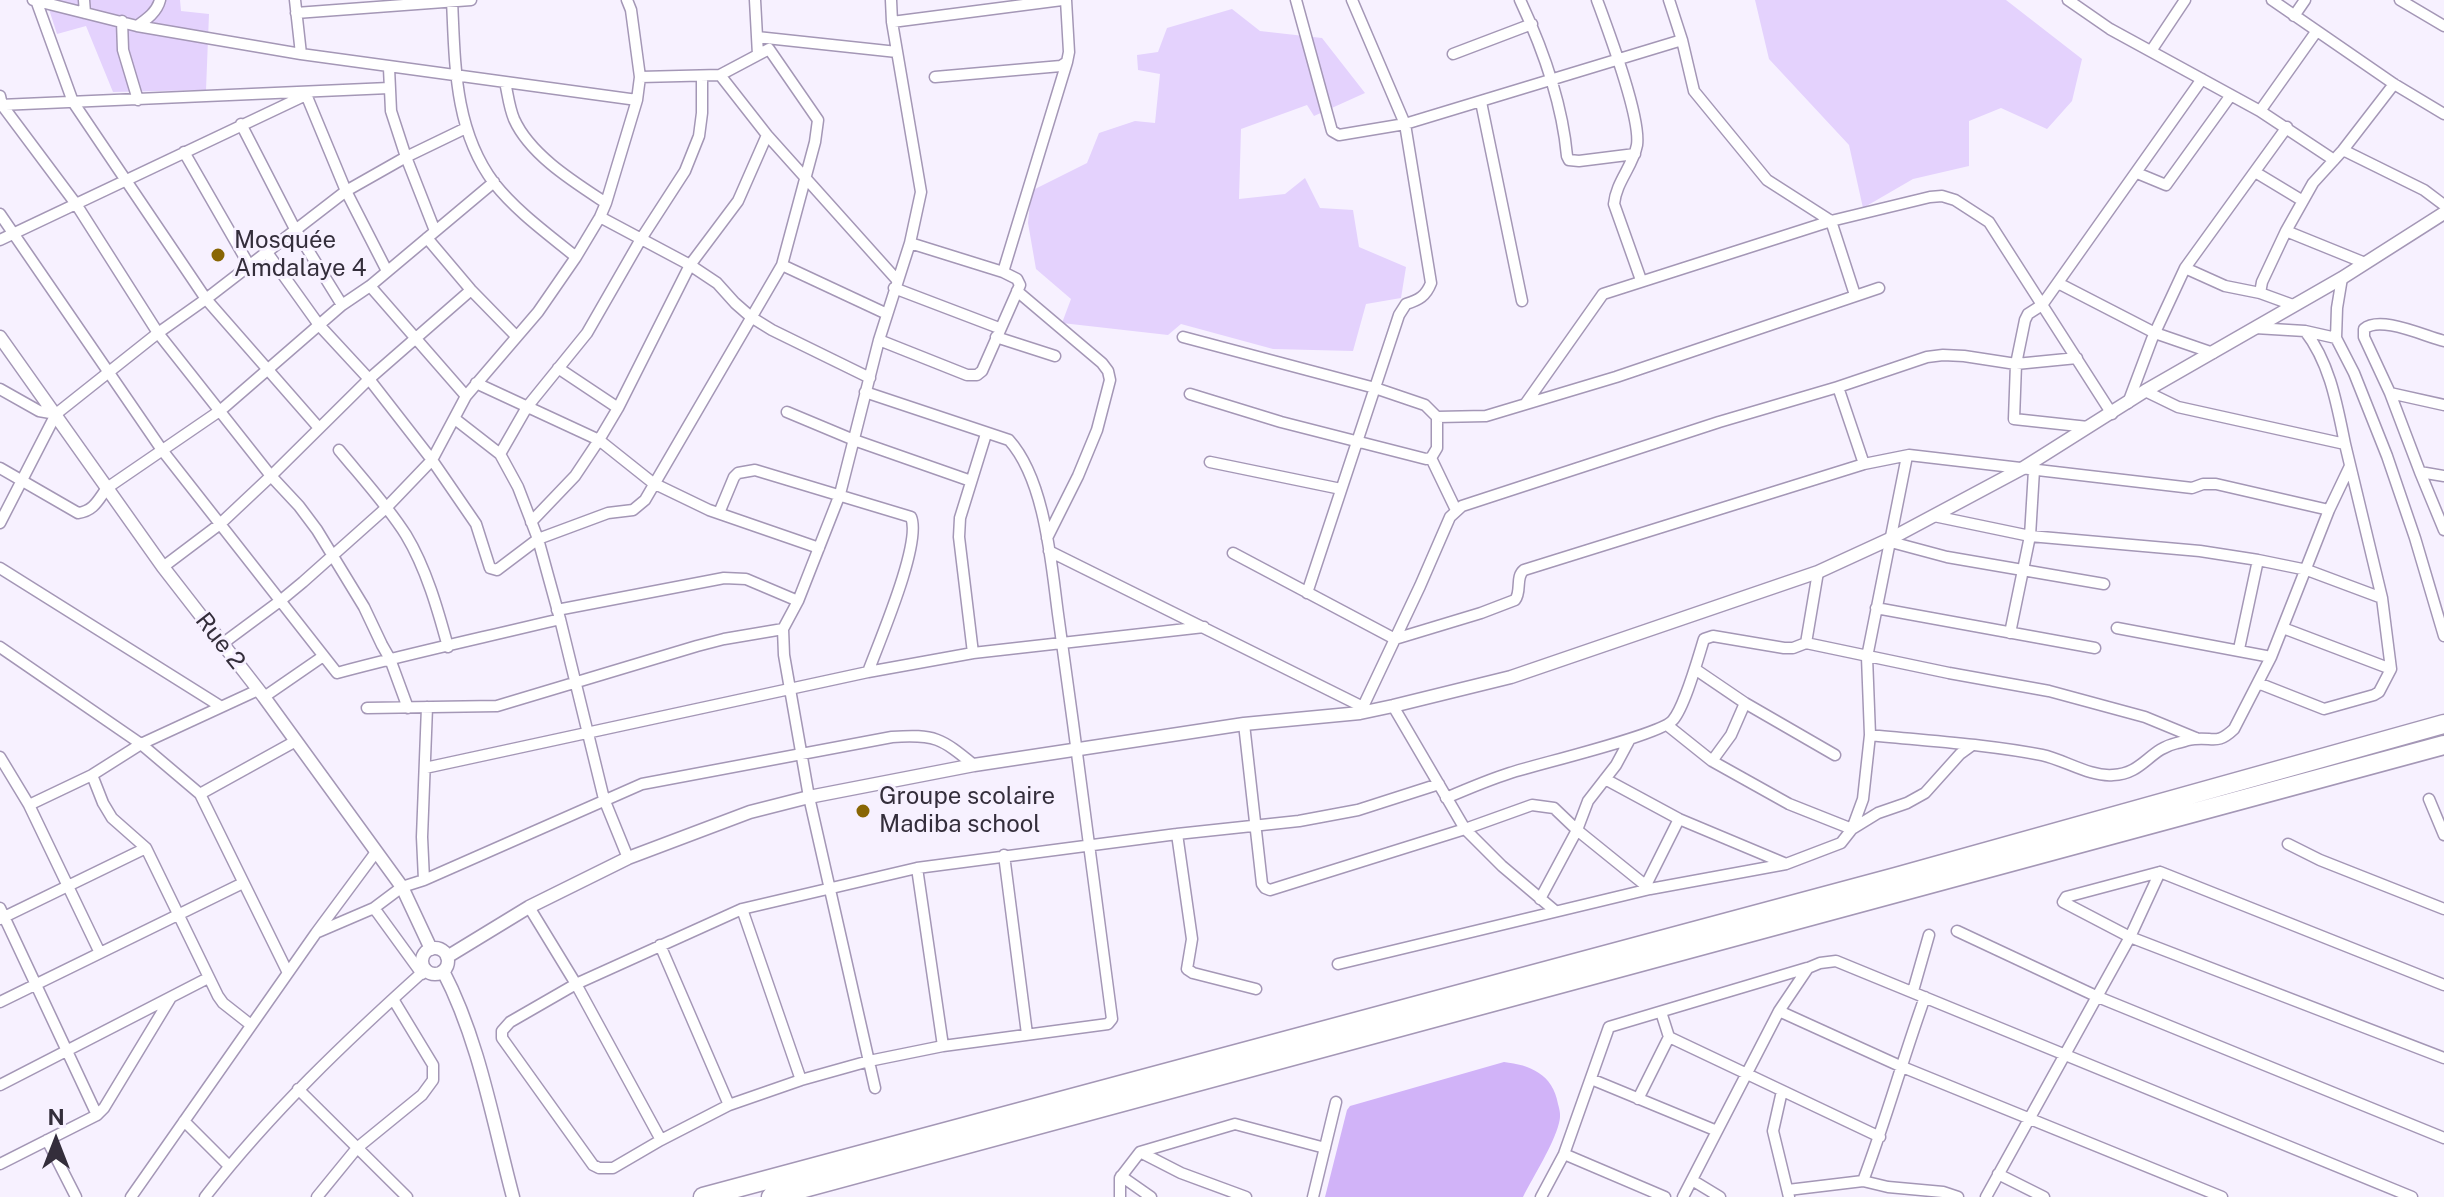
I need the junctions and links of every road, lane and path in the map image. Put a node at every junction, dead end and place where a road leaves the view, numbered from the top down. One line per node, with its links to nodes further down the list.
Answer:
1 (34, 0): 21 (street); 55 (street)
2 (84, 0): 21 (street)
3 (160, 0): 27 (street)
4 (295, 0): 22 (street)
5 (452, 0): 6 (street); 22 (street); 42 (street)
6 (471, 0)
7 (627, 0): 43 (street)
8 (755, 0): 30 (street)
9 (891, 0): 25 (street)
10 (1064, 0): 25 (street); 38 (street)
11 (1296, 0): 60 (street)
12 (1352, 0): 60 (street)
13 (1520, 0): 26 (street)
14 (1597, 0): 37 (street)
15 (1669, 0): 31 (street)
16 (2068, 0): 32 (street)
17 (2185, 0): 32 (street)
18 (2272, 0): 23 (street)
19 (2305, 0): 23 (street)
20 (2400, 0): 28 (street)
21 (85, 13): 24 (street)
22 (296, 13): 34 (street)
23 (2294, 16): 29 (street)
24 (122, 21): 27 (street); 52 (street)
25 (892, 22): 33 (street)
26 (1532, 24): 35 (street); 45 (street)
27 (137, 26): 34 (street)
28 (2444, 26)
29 (2316, 32): 48 (street); 57 (street)
30 (757, 37): 33 (street); 36 (street)
31 (1682, 40): 37 (street); 82 (street)
32 (2151, 51): 46 (street)
33 (897, 52): 89 (street)
34 (301, 54): 39 (street)
35 (1453, 54)
36 (758, 55): 40 (street); 71 (street)
37 (1617, 59): 45 (street); 66 (street)
38 (1067, 62): 44 (street); 98 (street)
39 (389, 68): 42 (street); 49 (street)
40 (720, 75): 41 (street); 63 (street)
41 (702, 76): 43 (street); 87 (street)
42 (456, 77): 47 (street); 62 (street)
43 (640, 77): 53 (street)
44 (935, 77)
45 (1550, 79): 56 (street); 66 (street)
46 (2202, 79): 51 (street); 70 (street)
47 (505, 82): 53 (street); 76 (street)
48 (2394, 84): 58 (street); 64 (street)
49 (389, 88): 50 (street); 67 (street)
50 (305, 94): 52 (street); 59 (street); 74 (street)
51 (2231, 95): 57 (street); 70 (street)
52 (138, 100): 55 (street)
53 (637, 100): 76 (street)
54 (1, 102): 55 (street); 77 (street)
55 (73, 102): 72 (street)
56 (1481, 102): 60 (street); 110 (street)
57 (2260, 111): 61 (street)
58 (2444, 114)
59 (241, 124): 65 (street); 83 (street)
60 (1405, 124): 140 (street)
61 (2287, 127): 68 (street); 69 (street)
62 (466, 128): 67 (street); 73 (street)
63 (767, 135): 71 (street); 94 (street)
64 (2343, 150): 68 (street); 78 (street)
65 (184, 152): 72 (street); 93 (street)
66 (1635, 154): 100 (street)
67 (406, 157): 74 (street); 86 (street)
68 (2334, 160): 75 (street)
69 (2255, 172): 75 (street); 96 (street)
70 (2137, 173): 101 (street)
71 (806, 179): 95 (street); 102 (street)
72 (124, 180): 77 (street); 109 (street)
73 (494, 182): 86 (street); 91 (street)
74 (346, 191): 83 (street); 97 (street)
75 (2303, 201): 84 (street)
76 (606, 203): 80 (street)
77 (76, 204): 85 (street); 120 (street)
78 (2444, 205)
79 (0, 214): 85 (street)
80 (600, 217): 87 (street); 91 (street)
81 (2441, 219): 92 (street)
82 (1831, 221): 100 (street); 108 (street); 112 (street)
83 (295, 229): 90 (street); 111 (street)
84 (2286, 231): 92 (street); 107 (street)
85 (14, 233): 88 (street); 135 (street)
86 (431, 235): 97 (street); 105 (street)
87 (641, 239): 94 (street); 133 (street)
88 (0, 240)
89 (910, 243): 98 (street); 102 (street)
90 (266, 251): 93 (street); 116 (street)
91 (576, 257): 122 (street)
92 (2365, 263): 99 (street)
93 (249, 265): 109 (street)
94 (690, 265): 115 (street); 151 (street)
95 (782, 265): 114 (street); 115 (street)
96 (2185, 268): 107 (street); 121 (street)
97 (387, 271): 103 (street)
98 (1003, 272): 106 (street)
99 (2342, 278): 113 (street); 125 (street)
100 (1641, 280): 147 (street)
101 (2058, 283): 112 (street); 121 (street)
102 (896, 284): 114 (street); 119 (street)
103 (370, 286): 111 (street); 126 (street)
104 (1879, 288): 108 (street)
105 (471, 290): 122 (street); 126 (street)
106 (1017, 291): 119 (street); 195 (street)
107 (2260, 293): 113 (street)
108 (1855, 295): 147 (street)
109 (206, 299): 120 (street); 134 (street)
110 (1522, 301)
111 (342, 305): 116 (street)
112 (2042, 305): 131 (street); 132 (street)
113 (2293, 305): 117 (street)
114 (887, 314): 127 (street)
115 (751, 317): 136 (street); 181 (street)
116 (319, 325): 134 (street); 137 (street)
117 (2255, 328): 118 (street); 129 (street)
118 (2305, 331): 125 (street); 164 (street)
119 (997, 332): 127 (street); 130 (street)
120 (158, 333): 135 (street); 152 (street)
121 (2155, 333): 129 (street); 148 (street)
122 (516, 336): 138 (street)
123 (0, 337): 154 (street, Rue 2)
124 (1183, 337): 140 (street)
125 (2336, 338): 220 (street)
126 (415, 339): 137 (street); 146 (street)
127 (879, 340): 136 (street)
128 (2444, 341): 144 (street)
129 (2213, 353): 142 (street)
130 (1055, 356)
131 (2077, 358): 132 (street); 155 (street)
132 (2016, 364): 139 (street); 159 (street)
133 (558, 368): 150 (street); 151 (street)
134 (269, 369): 152 (street); 158 (street)
135 (108, 373): 154 (street); 165 (street)
136 (870, 378): 143 (street)
137 (369, 379): 158 (street); 170 (street)
138 (476, 383): 146 (street); 150 (street)
139 (1838, 387): 172 (street); 186 (street)
140 (1375, 388): 156 (street); 163 (street)
141 (0, 389): 154 (street)
142 (2145, 391): 148 (street); 164 (street)
143 (865, 392): 160 (street); 162 (street)
144 (2390, 393): 149 (street); 176 (street)
145 (1190, 394): 163 (street)
146 (466, 396): 157 (street)
147 (1526, 403): 156 (street)
148 (2128, 403): 155 (street)
149 (2444, 405)
150 (527, 407): 161 (street); 167 (street)
151 (618, 408): 161 (street)
152 (221, 410): 165 (street); 177 (street)
153 (787, 412): 162 (street)
154 (56, 414): 179 (street); 182 (street, Rue 2)
155 (2112, 414): 159 (street)
156 (1437, 417): 169 (street)
157 (455, 419): 167 (street); 170 (street)
158 (319, 428): 177 (street)
159 (2090, 428): 175 (street)
160 (986, 434): 180 (street); 195 (street)
161 (599, 440): 181 (street); 190 (street)
162 (854, 440): 180 (street); 184 (street)
163 (1357, 440): 169 (street); 183 (street)
164 (2345, 444): 173 (street)
165 (162, 450): 182 (street); 192 (street)
166 (339, 450): 185 (street)
167 (500, 454): 190 (street)
168 (1907, 456): 172 (street); 175 (street); 197 (street)
169 (1431, 458): 186 (street)
170 (432, 460): 185 (street); 196 (street)
171 (1210, 462): 183 (street)
172 (1864, 464): 221 (street)
173 (2350, 466): 187 (street); 210 (street)
174 (0, 468): 179 (street)
175 (2029, 469): 187 (street); 189 (street); 194 (street)
176 (2420, 472): 178 (street); 193 (street)
177 (271, 476): 192 (street); 201 (street)
178 (2444, 476)
179 (21, 480): 182 (street); 191 (street)
180 (971, 481): 229 (street)
181 (653, 483): 188 (street); 196 (street)
182 (107, 488): 203 (street, Rue 2)
183 (1341, 489): 209 (street)
184 (840, 494): 188 (street); 198 (street); 236 (street)
185 (386, 508): 201 (street); 226 (street)
186 (1456, 510): 221 (street)
187 (2329, 510): 205 (street)
188 (719, 513): 198 (street)
189 (1934, 516): 194 (street); 197 (street)
190 (531, 522): 196 (street)
191 (0, 523)
192 (220, 524): 203 (street); 211 (street)
193 (2444, 530)
194 (2030, 536): 202 (street); 206 (street)
195 (1047, 538): 199 (street)
196 (538, 539): 214 (street)
197 (1892, 540): 206 (street); 207 (street); 213 (street)
198 (819, 548): 212 (street)
199 (1049, 551): 215 (street); 222 (street)
200 (1233, 553): 209 (street)
201 (333, 554): 211 (street); 233 (street)
202 (2258, 560): 205 (street); 228 (street)
203 (163, 567): 224 (street, Rue 2)
204 (0, 568): 242 (street)
205 (2307, 570): 210 (street); 217 (street)
206 (2022, 571): 208 (street); 219 (street)
207 (1818, 572): 223 (street); 243 (street)
208 (2104, 584)
209 (1307, 593): 221 (street)
210 (2382, 598): 235 (street)
211 (280, 601): 224 (street); 230 (street)
212 (798, 601): 214 (street); 218 (street)
213 (1876, 608): 219 (street); 231 (street)
214 (559, 614): 226 (street); 238 (street)
215 (1204, 627): 222 (street); 247 (street)
216 (2117, 628): 228 (street)
217 (2283, 628): 232 (street); 235 (street)
218 (783, 629): 238 (street); 239 (street)
219 (2010, 633): 227 (street)
220 (2444, 636)
221 (1395, 639): 247 (street)
222 (1062, 642): 229 (street); 259 (street)
223 (1806, 643): 231 (street); 234 (street)
224 (222, 644): 240 (street, Rue 2)
225 (0, 647): 256 (street)
226 (448, 647): 233 (street)
227 (2095, 648)
228 (2239, 649): 232 (street)
229 (973, 653): 236 (street)
230 (322, 657): 233 (street); 240 (street)
231 (1867, 657): 252 (street); 253 (street)
232 (2271, 657): 237 (street)
233 (390, 659): 246 (street)
234 (1695, 669): 241 (street); 250 (street)
235 (2391, 669): 237 (street)
236 (868, 672): 239 (street)
237 (2258, 683): 253 (street)
238 (575, 684): 244 (street); 251 (street)
239 (790, 689): 251 (street); 260 (street)
240 (261, 693): 242 (street); 255 (street, Rue 2)
241 (1745, 703): 261 (street); 263 (street)
242 (220, 706): 256 (street)
243 (1393, 706): 247 (street); 268 (street)
244 (427, 707): 246 (street); 265 (street)
245 (367, 708): 246 (street)
246 (408, 708)
247 (1361, 710): 248 (street)
248 (1244, 724): 259 (street); 276 (street)
249 (2444, 724): 375 (highway)
250 (1667, 725): 254 (street); 263 (street)
251 (586, 735): 265 (street); 272 (street)
252 (1870, 735): 258 (street); 278 (street)
253 (2196, 738): 258 (street)
254 (1630, 739): 267 (street); 271 (street)
255 (294, 742): 269 (street); 285 (street, Rue 2)
256 (141, 744): 266 (street); 269 (street)
257 (2444, 745): 376 (highway)
258 (1971, 746): 278 (street)
259 (1076, 749): 264 (street); 283 (street)
260 (802, 755): 264 (street); 270 (street); 272 (street)
261 (1835, 755)
262 (0, 757): 274 (street)
263 (1712, 761): 278 (street)
264 (974, 765): 270 (street)
265 (425, 768): 291 (street)
266 (92, 775): 274 (street); 284 (street)
267 (1605, 779): 275 (street); 279 (street)
268 (1439, 784): 271 (street); 276 (street)
269 (200, 794): 292 (street)
270 (809, 797): 287 (street); 295 (street)
271 (1446, 798): 277 (street)
272 (604, 799): 287 (street); 291 (street)
273 (2429, 799): 281 (street)
274 (29, 805): 293 (street)
275 (1679, 819): 288 (street); 296 (street)
276 (1255, 825): 277 (street); 280 (street)
277 (1465, 829): 279 (street); 297 (street)
278 (1852, 829): 288 (street)
279 (1577, 830): 296 (street); 297 (street)
280 (1177, 834): 283 (street); 322 (street)
281 (2444, 835)
282 (2288, 844): 301 (street)
283 (1089, 845): 286 (street); 332 (street)
284 (146, 848): 293 (street); 304 (street)
285 (376, 852): 294 (street, Rue 2); 306 (street)
286 (1004, 855): 289 (street); 332 (street)
287 (628, 858): 298 (street)
288 (1786, 864): 296 (street)
289 (917, 868): 295 (street); 334 (street)
290 (2160, 872): 308 (street); 308 (street); 321 (street)
291 (424, 880): 294 (street)
292 (243, 883): 304 (street); 317 (street)
293 (68, 886): 303 (street); 311 (street)
294 (402, 887): 299 (street); 310 (street, Rue 2)
295 (831, 887): 300 (street); 338 (street)
296 (1648, 887): 302 (street)
297 (1540, 899): 302 (street)
298 (529, 907): 312 (street); 320 (street)
299 (374, 908): 306 (street); 316 (street)
300 (742, 909): 309 (street); 342 (street)
301 (2444, 909)
302 (1554, 910): 313 (street)
303 (1, 915): 319 (street)
304 (178, 915): 311 (street); 318 (street)
305 (1957, 931): 325 (street)
306 (316, 933): 317 (street)
307 (1929, 935): 323 (street)
308 (2130, 937): 325 (street); 337 (street)
309 (660, 945): 320 (street); 349 (street)
310 (431, 949): 312 (street); 316 (street)
311 (100, 953): 319 (street)
312 (447, 957): 315 (street)
313 (1338, 964)
314 (1808, 968): 323 (street); 329 (street); 330 (street)
315 (443, 971): 316 (street); 374 (street)
316 (424, 972): 327 (street)
317 (288, 973): 331 (street)
318 (208, 978): 326 (street); 331 (street)
319 (36, 984): 328 (street); 335 (street)
320 (576, 984): 357 (street); 357 (street)
321 (2444, 985)
322 (1256, 989)
323 (1913, 991): 324 (street)
324 (1925, 997): 336 (street); 339 (street)
325 (2098, 997): 336 (street); 355 (street)
326 (170, 999): 335 (street); 350 (street)
327 (393, 999): 345 (street); 358 (street)
328 (0, 1002)
329 (1779, 1011): 339 (street); 340 (street)
330 (1661, 1012): 333 (street); 341 (street)
331 (251, 1025): 352 (street)
332 (1027, 1034): 334 (street)
333 (1669, 1037): 340 (street); 347 (street)
334 (943, 1046): 338 (street)
335 (69, 1052): 343 (street); 350 (street)
336 (2065, 1056): 351 (street); 389 (street)
337 (2444, 1058)
338 (869, 1061): 342 (street); 344 (street)
339 (1900, 1066): 351 (street); 354 (street)
340 (1747, 1074): 346 (street); 353 (street)
341 (1591, 1079): 347 (street); 361 (street)
342 (801, 1080): 349 (street)
343 (0, 1085)
344 (875, 1088)
345 (298, 1089): 358 (street); 363 (street)
346 (1782, 1091): 354 (street); 368 (street)
347 (1638, 1099): 353 (street)
348 (1336, 1102): 359 (street)
349 (729, 1105): 357 (street)
350 (97, 1115): 356 (street)
351 (2029, 1118): 364 (street); 388 (street)
352 (184, 1121): 363 (street); 370 (street)
353 (1717, 1131): 366 (street)
354 (1880, 1137): 367 (street)
355 (2444, 1138)
356 (47, 1140): 362 (street); 369 (street)
357 (661, 1140)
358 (357, 1148): 372 (street); 373 (street)
359 (1325, 1148): 360 (street); 380 (street)
360 (1140, 1152): 365 (street); 379 (street)
361 (1564, 1154): 381 (street); 382 (street)
362 (0, 1164)
363 (229, 1166): 371 (street)
364 (1998, 1174): 386 (street); 387 (street)
365 (1121, 1176): 377 (street); 378 (street)
366 (1692, 1180): 383 (street); 384 (street)
367 (1863, 1181): 368 (street); 385 (street)
368 (1788, 1194)
369 (76, 1197)
370 (131, 1197)
371 (205, 1197)
372 (317, 1197)
373 (407, 1197)
374 (513, 1197)
375 (703, 1197)
376 (771, 1197)
377 (1120, 1197)
378 (1151, 1197)
379 (1246, 1197)
380 (1313, 1197)
381 (1541, 1197)
382 (1665, 1197)
383 (1683, 1197)
384 (1720, 1197)
385 (1958, 1197)
386 (1986, 1197)
387 (2044, 1197)
388 (2222, 1197)
389 (2412, 1197)

